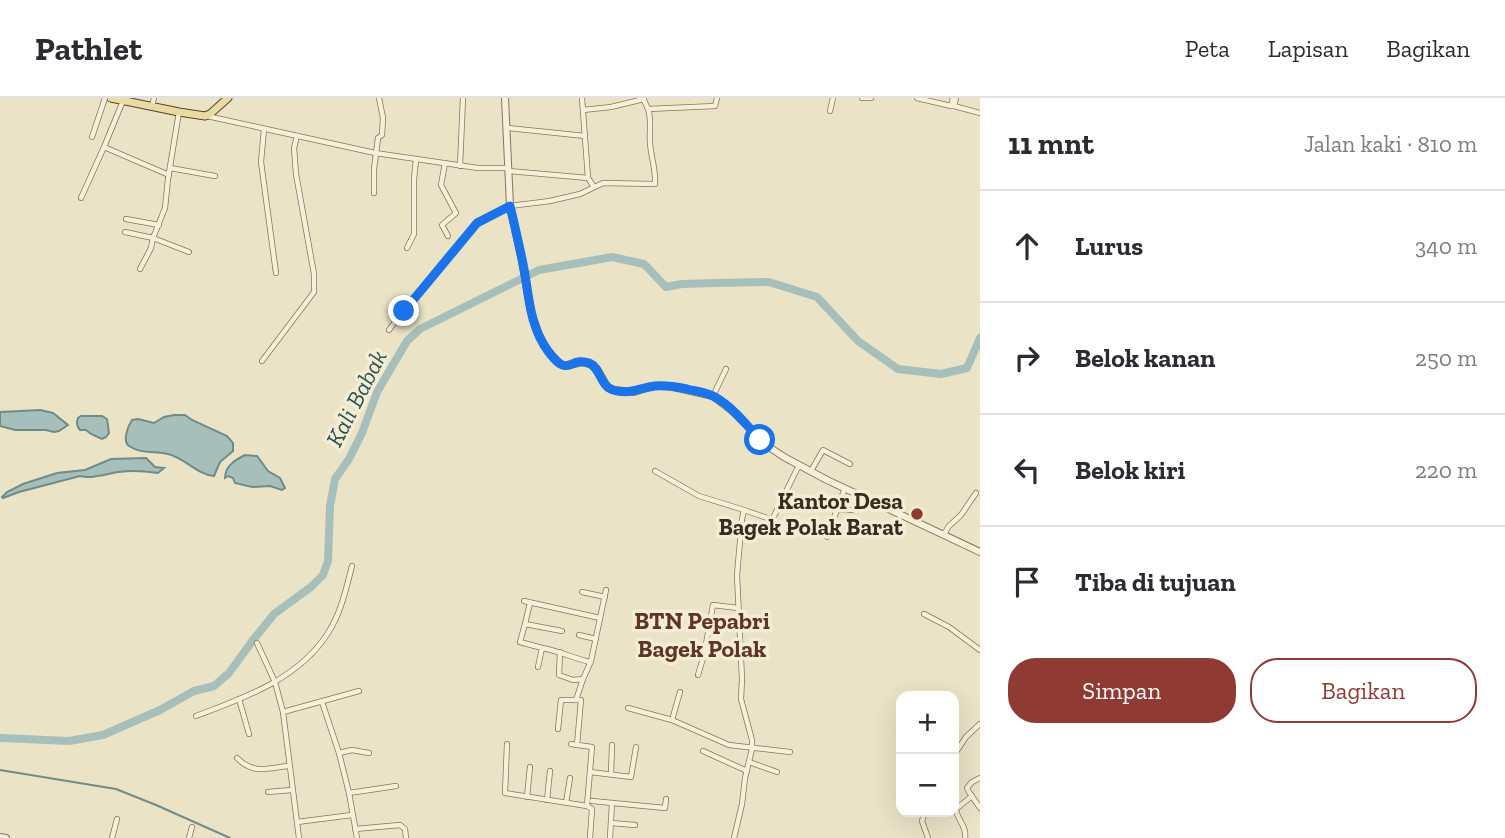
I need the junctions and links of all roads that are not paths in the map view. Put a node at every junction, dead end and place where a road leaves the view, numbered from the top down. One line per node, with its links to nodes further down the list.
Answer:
1 (104, 98): 26 (street)
2 (111, 98): 15 (main road)
3 (228, 98): 23 (main road)
4 (463, 98): 33 (street)
5 (505, 98): 24 (street)
6 (582, 98): 19 (street)
7 (717, 98): 18 (street)
8 (833, 98): 20 (street)
9 (862, 98): 10 (street)
10 (871, 98)
11 (917, 98): 17 (street)
12 (955, 98): 17 (street)
13 (644, 99): 18 (street); 19 (street)
14 (379, 100): 30 (street)
15 (123, 101): 16 (main road); 29 (street)
16 (153, 102): 21 (main road)
17 (953, 106): 22 (street)
18 (648, 109): 38 (street)
19 (583, 110): 28 (street)
20 (830, 111)
21 (179, 112): 23 (main road); 35 (street)
22 (980, 113)
23 (205, 116): 25 (street)
24 (507, 128): 28 (street); 34 (street)
25 (264, 129): 27 (street); 50 (street)
26 (92, 136)
27 (297, 136): 30 (street); 52 (street)
28 (585, 136): 37 (street)
29 (104, 147): 35 (street); 40 (street)
30 (375, 153): 31 (street); 39 (street)
31 (416, 159): 32 (street); 47 (street)
32 (445, 163): 33 (street); 45 (street)
33 (460, 166): 34 (street)
34 (509, 169): 37 (street); 41 (street)
35 (170, 171): 36 (street); 43 (street)
36 (215, 176)
37 (588, 178): 38 (street)
38 (594, 187): 41 (street)
39 (374, 193)
40 (81, 198)
41 (510, 206): 51 (street); 54 (street)
42 (126, 219): 43 (street)
43 (159, 225): 46 (street)
44 (125, 232): 46 (street)
45 (448, 236)
46 (153, 238): 48 (street); 49 (street)
47 (407, 248)
48 (189, 252)
49 (140, 269)
50 (276, 273)
51 (389, 330)
52 (262, 361)
53 (726, 369): 54 (street)
54 (713, 396): 56 (street)
55 (850, 464): 58 (street)
56 (799, 466): 58 (street); 61 (street)
57 (655, 471): 61 (street)
58 (811, 471): 59 (street)
59 (845, 488): 62 (street); 64 (street)
60 (976, 493): 64 (street)
61 (744, 510): 71 (street)
62 (836, 510): 63 (street); 65 (street)
63 (852, 510)
64 (944, 534): 66 (street)
65 (827, 537)
66 (980, 552)
67 (352, 566): 86 (street)
68 (606, 590): 70 (street)
69 (582, 592): 70 (street)
70 (605, 597): 73 (street)
71 (738, 608): 84 (street); 102 (street)
72 (924, 614): 80 (street)
73 (600, 618): 74 (street); 77 (street)
74 (524, 624): 75 (street); 79 (street)
75 (562, 631)
76 (579, 635): 77 (street)
77 (596, 639): 82 (street)
78 (257, 643): 86 (street)
79 (542, 648): 81 (street); 83 (street)
80 (980, 650)
81 (561, 652): 82 (street); 85 (street)
82 (590, 662): 85 (street)
83 (538, 667)
84 (698, 676)
85 (583, 679): 90 (street)
86 (275, 682): 89 (street); 93 (street)
87 (359, 691): 91 (street)
88 (680, 692): 95 (street)
89 (239, 699): 94 (street); 98 (street)
90 (576, 700): 97 (street); 114 (street)
91 (322, 702): 93 (street); 105 (street)
92 (628, 708): 95 (street)
93 (283, 712): 110 (street)
94 (196, 716)
95 (672, 720): 102 (street)
96 (980, 724): 107 (street)
97 (558, 729)
98 (250, 734)
99 (507, 744): 123 (street)
100 (612, 745): 116 (street)
101 (636, 747): 116 (street)
102 (752, 749): 104 (street); 109 (street)
103 (703, 751): 113 (street)
104 (790, 752)
105 (339, 753): 106 (street); 122 (street)
106 (369, 753)
107 (955, 754)
108 (237, 758): 110 (street)
109 (749, 762): 113 (street); 115 (street)
110 (289, 766): 120 (street)
111 (530, 767): 123 (street)
112 (550, 771): 126 (street)
113 (747, 771): 149 (street)
114 (590, 772): 116 (street); 130 (street)
115 (777, 772)
116 (611, 774)
117 (570, 778): 128 (street)
118 (980, 778): 124 (street)
119 (396, 786): 122 (street)
120 (292, 790): 121 (street); 135 (street)
121 (268, 792)
122 (349, 793): 132 (street)
123 (527, 796): 126 (street)
124 (972, 796): 131 (street); 151 (street)
125 (666, 799): 129 (street)
126 (547, 800): 128 (street)
127 (592, 801): 129 (street)
128 (566, 803): 130 (street)
129 (612, 803): 136 (street)
130 (587, 806): 147 (street)
131 (980, 808)
132 (352, 815): 135 (street); 139 (street)
133 (923, 817): 150 (street)
134 (117, 819): 142 (street)
135 (297, 822): 144 (street)
136 (611, 823): 137 (street); 148 (street)
137 (635, 825)
138 (192, 827): 143 (street)
139 (355, 829): 145 (street); 146 (street)
140 (0, 837): 141 (street)
141 (6, 838)
142 (112, 838)
143 (189, 838)
144 (299, 838)
145 (357, 838)
146 (406, 838)
147 (590, 838)
148 (610, 838)
149 (734, 838)
150 (928, 838)
151 (965, 838)

